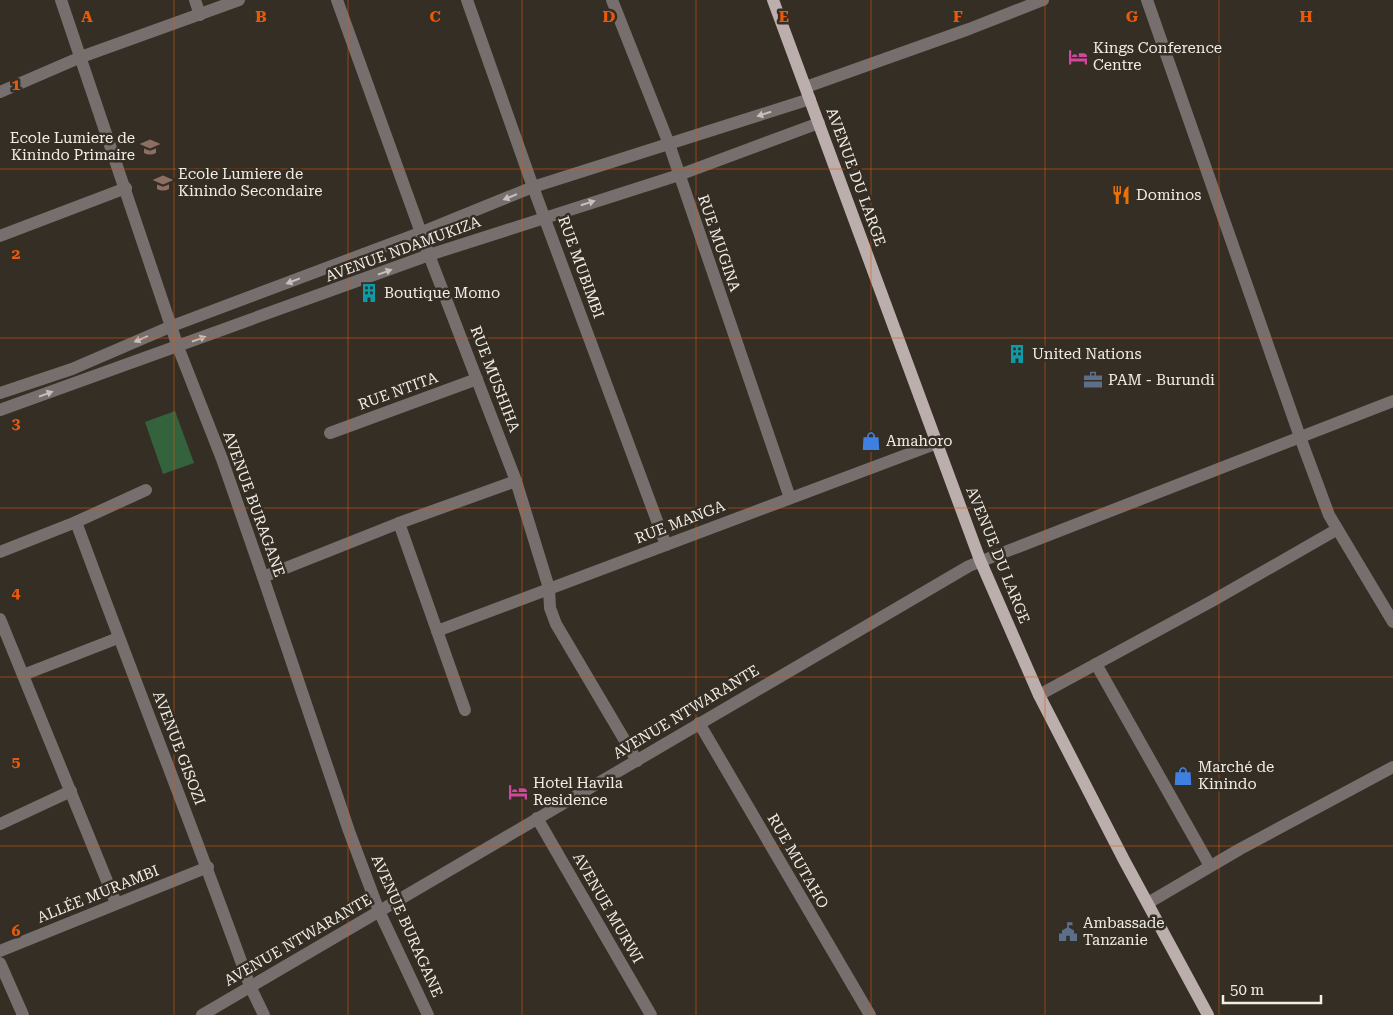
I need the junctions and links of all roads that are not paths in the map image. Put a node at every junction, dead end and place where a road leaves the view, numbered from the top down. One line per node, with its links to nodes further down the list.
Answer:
1 (61, 0): 11 (street, AVENUE BURAGANE)
2 (195, 0): 10 (street)
3 (239, 0): 10 (street)
4 (337, 0): 20 (street, RUE MUSHIHA)
5 (467, 0): 18 (street, RUE MUBIMBI)
6 (612, 0): 15 (street, RUE MUGINA)
7 (773, 0): 13 (main road, AVENUE DU LARGE)
8 (1043, 0): 13 (street)
9 (1147, 0): 30 (street)
10 (200, 15): 11 (street)
11 (81, 57): 12 (street); 17 (street, AVENUE BURAGANE)
12 (0, 92)
13 (808, 93): 14 (main road, AVENUE DU LARGE); 15 (street, AVENUE NDAMUKIZA, one-way to 15)
14 (819, 123): 16 (street, AVENUE NDAMUKIZA); 31 (main road, AVENUE DU LARGE)
15 (668, 144): 16 (street, RUE MUGINA); 18 (street, AVENUE NDAMUKIZA)
16 (679, 175): 19 (street, AVENUE NDAMUKIZA, one-way to 16); 34 (street, RUE MUGINA)
17 (126, 188): 21 (street); 23 (street, AVENUE BURAGANE)
18 (533, 188): 19 (street, RUE MUBIMBI); 20 (street, AVENUE NDAMUKIZA, one-way to 20)
19 (545, 216): 22 (street, AVENUE NDAMUKIZA); 38 (street, RUE MUBIMBI)
20 (422, 232): 22 (street, RUE MUSHIHA); 23 (street, AVENUE NDAMUKIZA, one-way to 23)
21 (0, 236)
22 (430, 255): 24 (street, AVENUE NDAMUKIZA, one-way to 22); 25 (street, RUE MUSHIHA)
23 (172, 326): 24 (street, AVENUE BURAGANE); 26 (street, AVENUE NDAMUKIZA, one-way to 26)
24 (178, 347): 28 (street, AVENUE NDAMUKIZA, one-way to 24); 41 (street, AVENUE BURAGANE)
25 (477, 379): 29 (street, RUE NTITA); 32 (street, RUE MUSHIHA)
26 (0, 393)
27 (1393, 401): 30 (street, AVENUE NTWARANTE)
28 (0, 410)
29 (330, 433)
30 (1300, 437): 37 (street); 40 (street, AVENUE NTWARANTE)
31 (935, 444): 34 (street, RUE MANGA); 40 (main road, AVENUE DU LARGE)
32 (516, 481): 36 (street); 42 (street, RUE MUSHIHA)
33 (146, 490): 35 (street)
34 (790, 498): 38 (street, RUE MANGA)
35 (76, 522): 39 (street); 46 (street, AVENUE GISOZI)
36 (399, 523): 41 (street); 45 (street)
37 (1336, 530): 44 (street); 47 (street)
38 (666, 545): 42 (street, RUE MANGA)
39 (0, 552)
40 (980, 560): 49 (main road, AVENUE DU LARGE); 51 (street, AVENUE NTWARANTE)
41 (263, 577): 61 (street, AVENUE BURAGANE)
42 (549, 588): 45 (street, RUE MANGA); 52 (street, RUE MUSHIHA)
43 (0, 619): 48 (street)
44 (1393, 622)
45 (437, 631): 50 (street)
46 (118, 638): 48 (street); 58 (street, AVENUE GISOZI)
47 (1096, 664): 49 (street); 57 (street)
48 (23, 675): 54 (street)
49 (1040, 695): 60 (main road, AVENUE DU LARGE)
50 (465, 710)
51 (699, 723): 52 (street, AVENUE NTWARANTE); 70 (street, RUE MUTAHO)
52 (637, 761): 55 (street, AVENUE NTWARANTE)
53 (1393, 767): 57 (street)
54 (71, 791): 56 (street); 59 (street)
55 (537, 818): 61 (street, AVENUE NTWARANTE); 69 (street, AVENUE MURWI)
56 (0, 824)
57 (1210, 866): 60 (street)
58 (208, 867): 59 (street, ALLÉE MURAMBI); 64 (street, AVENUE GISOZI)
59 (116, 903): 62 (street, ALLÉE MURAMBI)
60 (1148, 903): 71 (main road, AVENUE DU LARGE)
61 (379, 911): 64 (street, AVENUE NTWARANTE); 68 (street, AVENUE BURAGANE)
62 (0, 951)
63 (0, 963): 65 (street)
64 (250, 986): 66 (street, AVENUE NTWARANTE); 67 (street, AVENUE GISOZI)
65 (23, 1015)
66 (202, 1015)
67 (264, 1015)
68 (428, 1015)
69 (651, 1015)
70 (870, 1015)
71 (1208, 1015)

